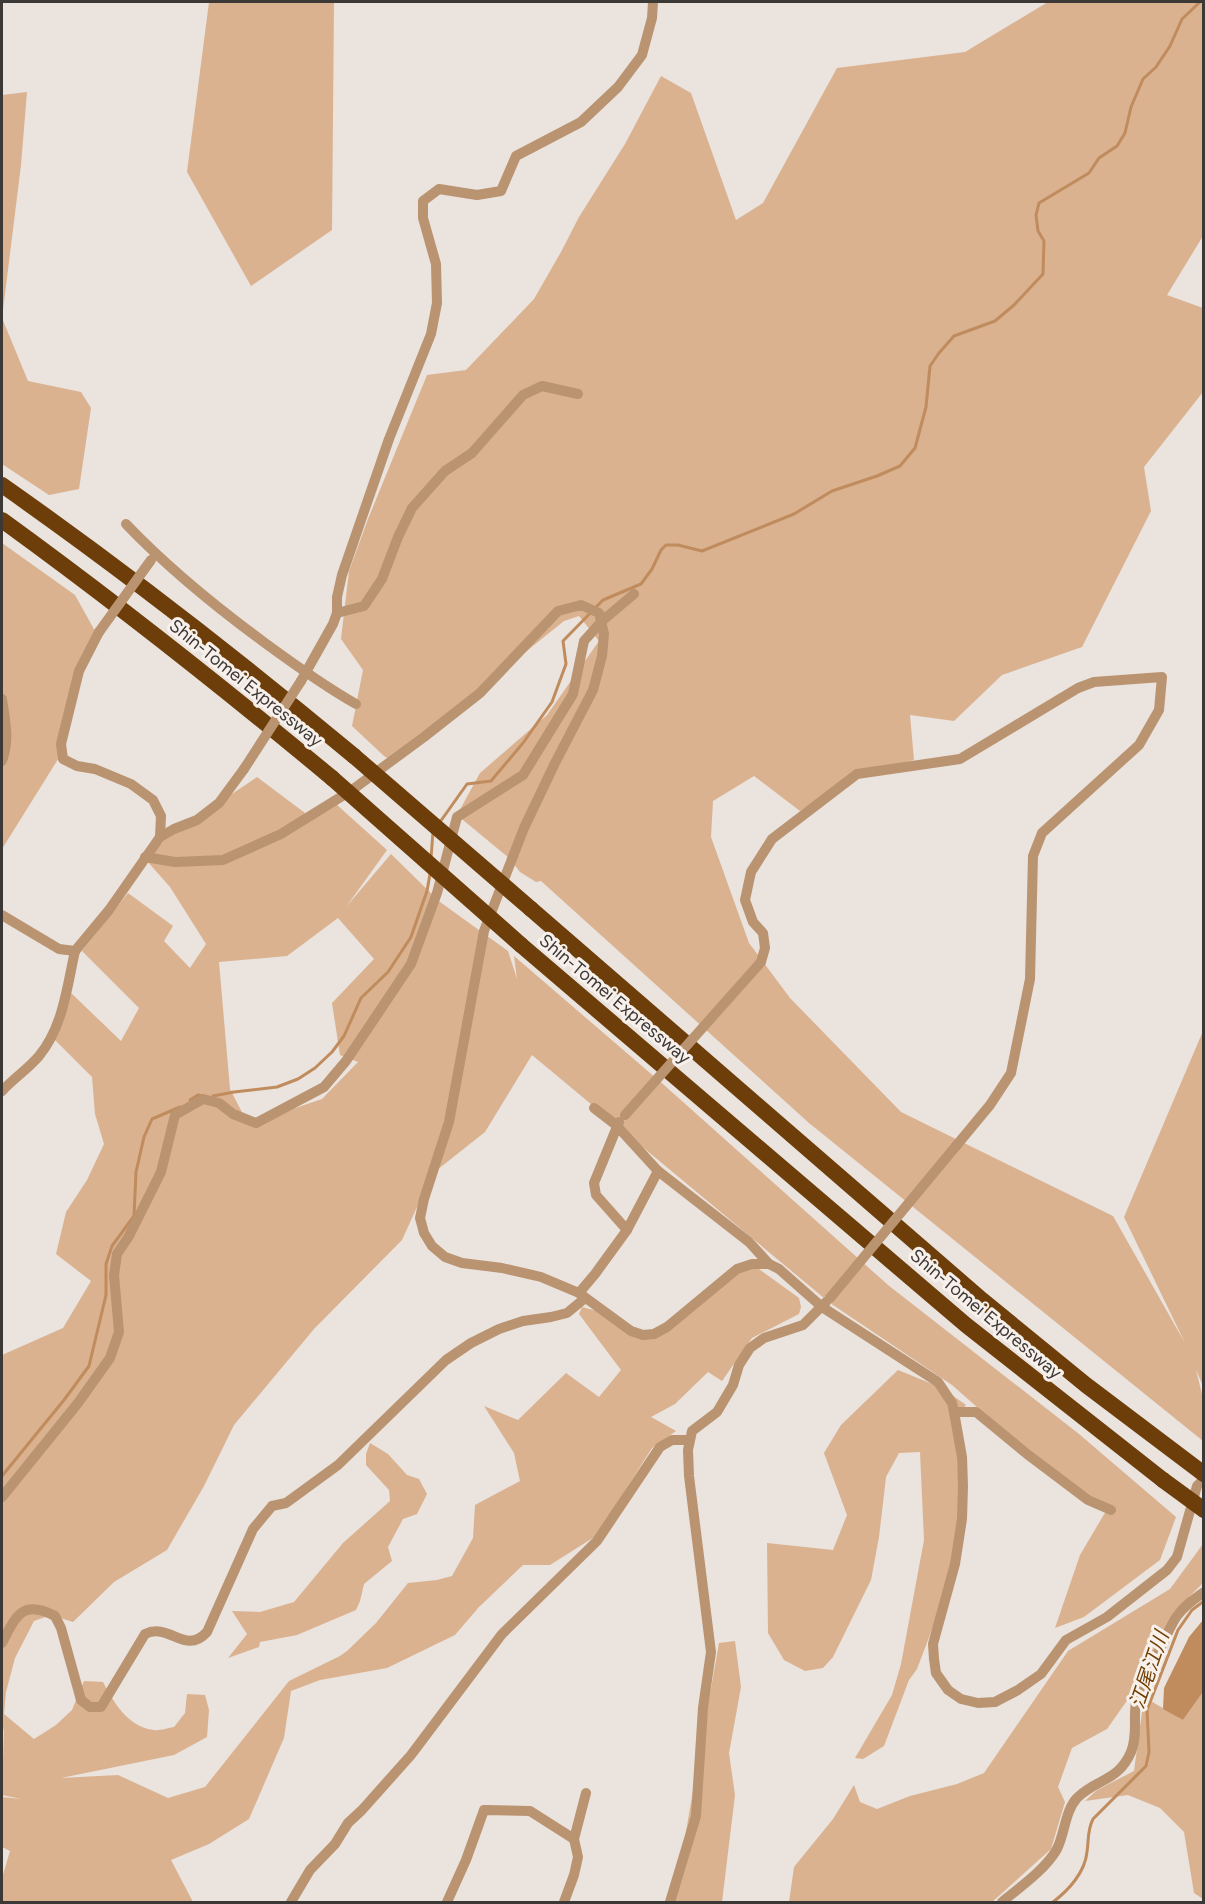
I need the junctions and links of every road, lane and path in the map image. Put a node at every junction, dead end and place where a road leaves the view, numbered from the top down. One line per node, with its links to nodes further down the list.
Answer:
1 (653, 2): 8 (street)
2 (578, 394): 8 (street)
3 (2, 485): 28 (highway, Shin-Tomei Expressway, bridge)
4 (2, 520): 32 (highway, Shin-Tomei Expressway, bridge)
5 (126, 524): 6 (street)
6 (153, 557): 10 (street); 14 (street, bridge)
7 (634, 594): 9 (street)
8 (337, 613): 10 (street)
9 (600, 617): 15 (street); 24 (street); 30 (street)
10 (304, 677): 12 (street); 14 (street, bridge)
11 (2, 699): 13 (street)
12 (356, 704)
13 (2, 761)
14 (160, 837): 15 (street)
15 (145, 857): 17 (street)
16 (2, 915): 17 (street)
17 (75, 951): 18 (street)
18 (2, 1091)
19 (594, 1108): 20 (street)
20 (616, 1125): 21 (street); 22 (street); 25 (street, bridge)
21 (658, 1171): 22 (street); 23 (street)
22 (627, 1230): 24 (street)
23 (770, 1264): 24 (street); 25 (street)
24 (582, 1296): 34 (street)
25 (822, 1307): 26 (street); 27 (street)
26 (954, 1412): 29 (street); 31 (street)
27 (689, 1440): 37 (street); 40 (street)
28 (1203, 1474)
29 (1203, 1479)
30 (2, 1497)
31 (1111, 1510)
32 (1203, 1510)
33 (1203, 1592): 41 (street)
34 (2, 1643)
35 (586, 1793): 36 (street)
36 (574, 1839): 38 (street); 39 (street)
37 (291, 1902)
38 (447, 1902)
39 (564, 1902)
40 (670, 1902)
41 (1002, 1902)

